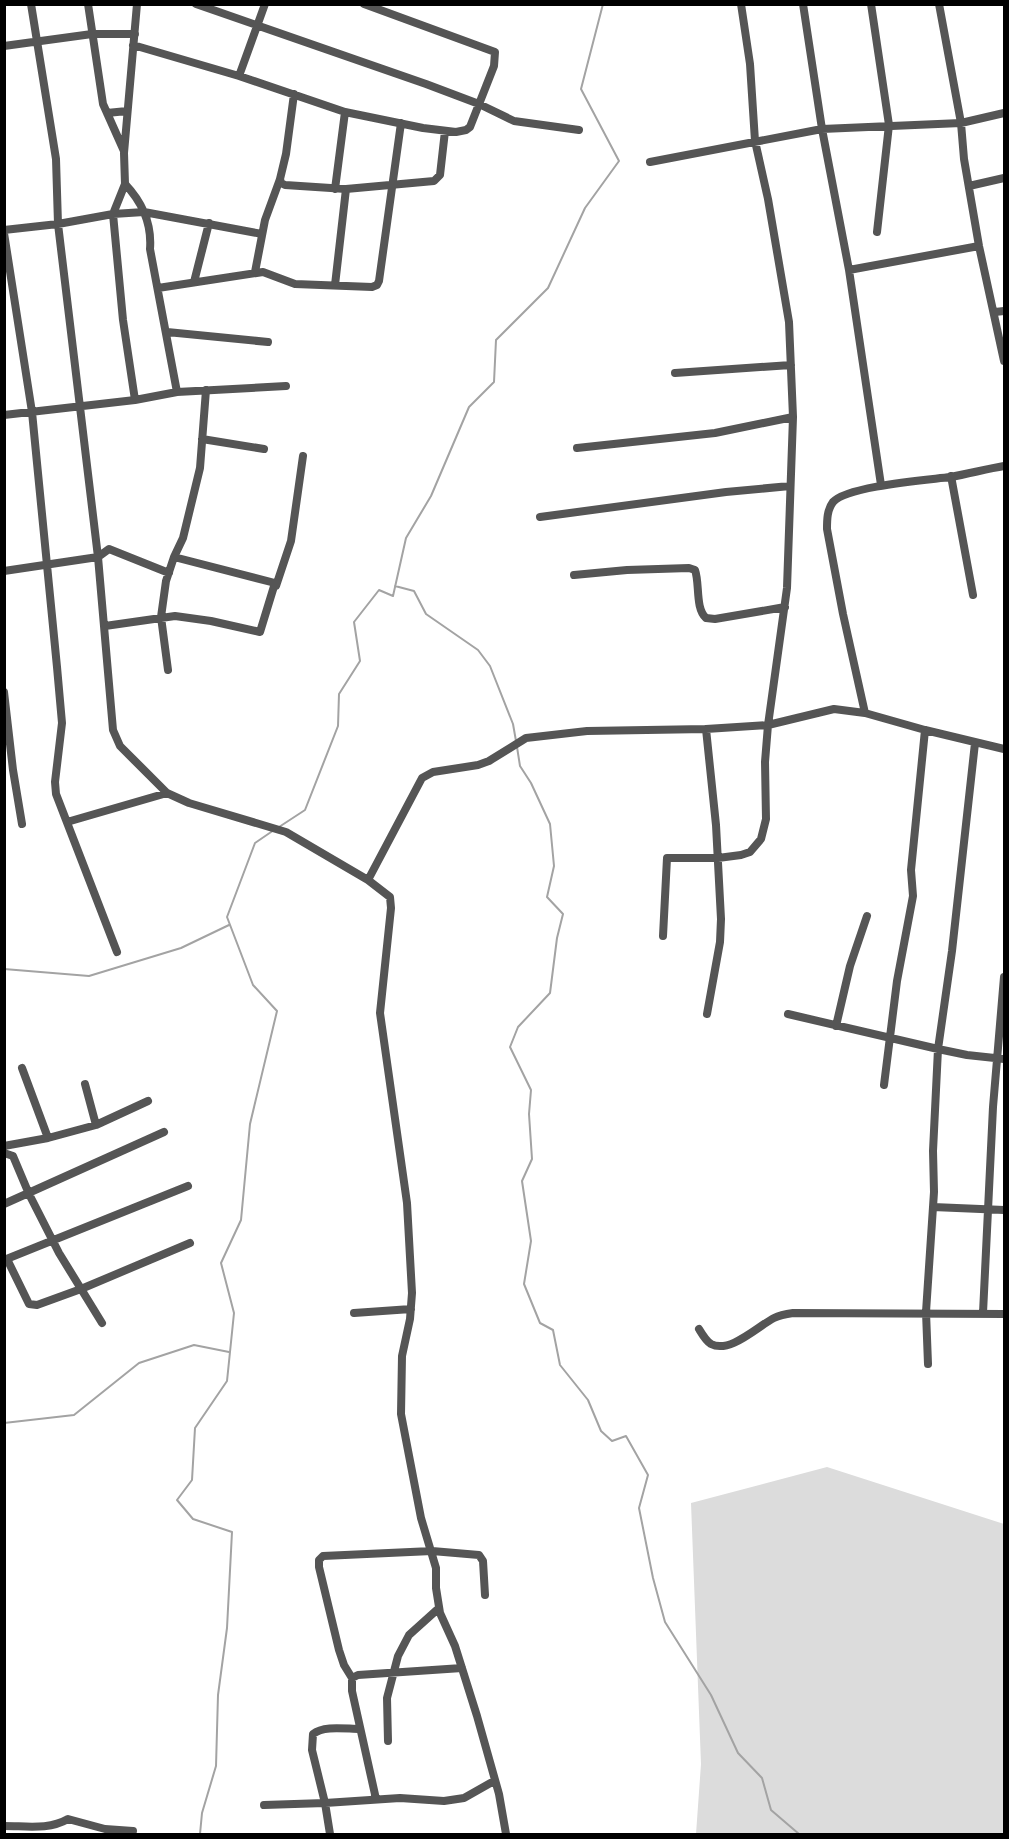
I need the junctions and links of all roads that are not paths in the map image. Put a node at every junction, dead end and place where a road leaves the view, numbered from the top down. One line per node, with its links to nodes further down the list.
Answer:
1 (31, 4): 14 (street)
2 (88, 4): 12 (street)
3 (137, 4): 13 (street)
4 (196, 4): 11 (street)
5 (265, 4): 11 (street)
6 (364, 4): 19 (street)
7 (741, 4): 30 (street)
8 (803, 4): 27 (street)
9 (872, 4): 26 (street)
10 (939, 4): 25 (street)
11 (256, 25): 17 (street); 19 (street)
12 (92, 34): 13 (street); 14 (street); 23 (street)
13 (135, 34): 15 (street)
14 (37, 41): 16 (street); 43 (street)
15 (134, 45): 17 (street); 20 (street)
16 (4, 46)
17 (239, 76): 18 (street)
18 (294, 94): 21 (street); 34 (street)
19 (479, 104): 28 (street); 29 (street)
20 (127, 111): 23 (street); 31 (street)
21 (345, 112): 24 (street); 38 (street)
22 (1005, 112): 25 (street)
23 (107, 113): 31 (street)
24 (401, 123): 29 (street); 36 (street)
25 (961, 123): 26 (street); 37 (street)
26 (889, 125): 27 (street); 45 (street)
27 (822, 129): 30 (street); 48 (street)
28 (579, 130)
29 (446, 131): 36 (street)
30 (755, 141): 32 (street); 58 (street)
31 (124, 153): 35 (street)
32 (650, 162)
33 (1005, 178): 37 (street)
34 (280, 179): 38 (street); 46 (street)
35 (125, 183): 40 (street); 41 (street)
36 (394, 183): 39 (street); 51 (street)
37 (969, 186): 47 (street)
38 (335, 189): 39 (street)
39 (346, 189): 51 (street)
40 (144, 212): 41 (street); 42 (street); 52 (street)
41 (113, 214): 43 (street); 63 (street)
42 (209, 223): 46 (street); 50 (street)
43 (58, 224): 44 (street); 64 (street)
44 (4, 231): 65 (street)
45 (877, 232)
46 (262, 234): 49 (street)
47 (979, 246): 48 (street); 54 (street)
48 (849, 270): 74 (street)
49 (255, 272): 50 (street); 51 (street)
50 (194, 282): 52 (street)
51 (335, 285)
52 (158, 288): 55 (street)
53 (1005, 310): 54 (street)
54 (995, 312): 57 (street)
55 (167, 332): 56 (street); 62 (street)
56 (268, 342)
57 (1005, 361)
58 (791, 365): 59 (street); 67 (street)
59 (675, 373)
60 (286, 386): 61 (street)
61 (206, 390): 62 (street); 68 (street)
62 (177, 392): 63 (street)
63 (135, 400): 64 (street)
64 (81, 406): 65 (street); 77 (street)
65 (32, 412): 66 (street); 79 (street)
66 (4, 415)
67 (793, 417): 69 (street); 75 (street)
68 (202, 439): 70 (street); 78 (street)
69 (577, 448)
70 (264, 449)
71 (303, 456): 83 (street)
72 (1005, 466): 73 (street)
73 (951, 476): 74 (street); 84 (street)
74 (881, 485): 90 (street)
75 (790, 486): 76 (street); 85 (street)
76 (540, 517)
77 (98, 557): 79 (street); 81 (street); 87 (street)
78 (174, 557): 81 (street); 83 (street)
79 (47, 566): 80 (street); 97 (street)
80 (4, 572)
81 (169, 573): 86 (street)
82 (574, 575): 85 (street)
83 (276, 586): 86 (street)
84 (974, 595)
85 (785, 607): 91 (street)
86 (161, 617): 87 (street); 88 (street)
87 (105, 626): 96 (street)
88 (168, 670)
89 (4, 692): 98 (street)
90 (865, 713): 91 (street); 93 (street)
91 (768, 725): 92 (street); 99 (street)
92 (706, 729): 99 (street); 100 (street)
93 (925, 730): 94 (street); 108 (street)
94 (975, 743): 95 (street); 109 (street)
95 (1005, 749)
96 (167, 794): 97 (street); 100 (street)
97 (67, 822): 103 (street)
98 (22, 824)
99 (718, 858): 102 (street); 105 (street)
100 (368, 880): 129 (street)
101 (867, 916): 107 (street)
102 (663, 936)
103 (117, 952)
104 (1005, 977): 110 (street)
105 (707, 1014)
106 (788, 1014): 107 (street)
107 (836, 1026): 108 (street)
108 (890, 1038): 109 (street); 113 (street)
109 (938, 1049): 110 (street); 122 (street)
110 (1001, 1059): 123 (street)
111 (22, 1068): 117 (street)
112 (85, 1084): 115 (street)
113 (884, 1085)
114 (148, 1101): 115 (street)
115 (96, 1125): 117 (street)
116 (164, 1132): 120 (street)
117 (48, 1138): 118 (street)
118 (5, 1150): 120 (street)
119 (188, 1186): 125 (street)
120 (29, 1194): 121 (street); 125 (street)
121 (4, 1204)
122 (933, 1207): 123 (street); 130 (street)
123 (987, 1209): 124 (street); 132 (street)
124 (1005, 1210)
125 (54, 1241): 127 (street); 128 (street)
126 (190, 1243): 128 (street)
127 (6, 1259): 128 (street)
128 (81, 1289): 134 (street)
129 (411, 1309): 131 (street); 137 (street)
130 (926, 1312): 132 (street); 135 (street); 136 (street)
131 (354, 1313)
132 (983, 1313): 133 (street)
133 (1005, 1314)
134 (102, 1323)
135 (699, 1329)
136 (928, 1364)
137 (432, 1551): 138 (street); 139 (street); 142 (street)
138 (485, 1595)
139 (439, 1608): 140 (street); 141 (street)
140 (462, 1668): 141 (street); 145 (street)
141 (395, 1673): 142 (street); 144 (street)
142 (352, 1678): 143 (street)
143 (360, 1729): 146 (street); 147 (street)
144 (388, 1741)
145 (494, 1781): 146 (street); 152 (street)
146 (376, 1799): 147 (street)
147 (325, 1803): 148 (street); 151 (street)
148 (264, 1805)
149 (4, 1826): 150 (street)
150 (133, 1831)
151 (330, 1834)
152 (506, 1834)

